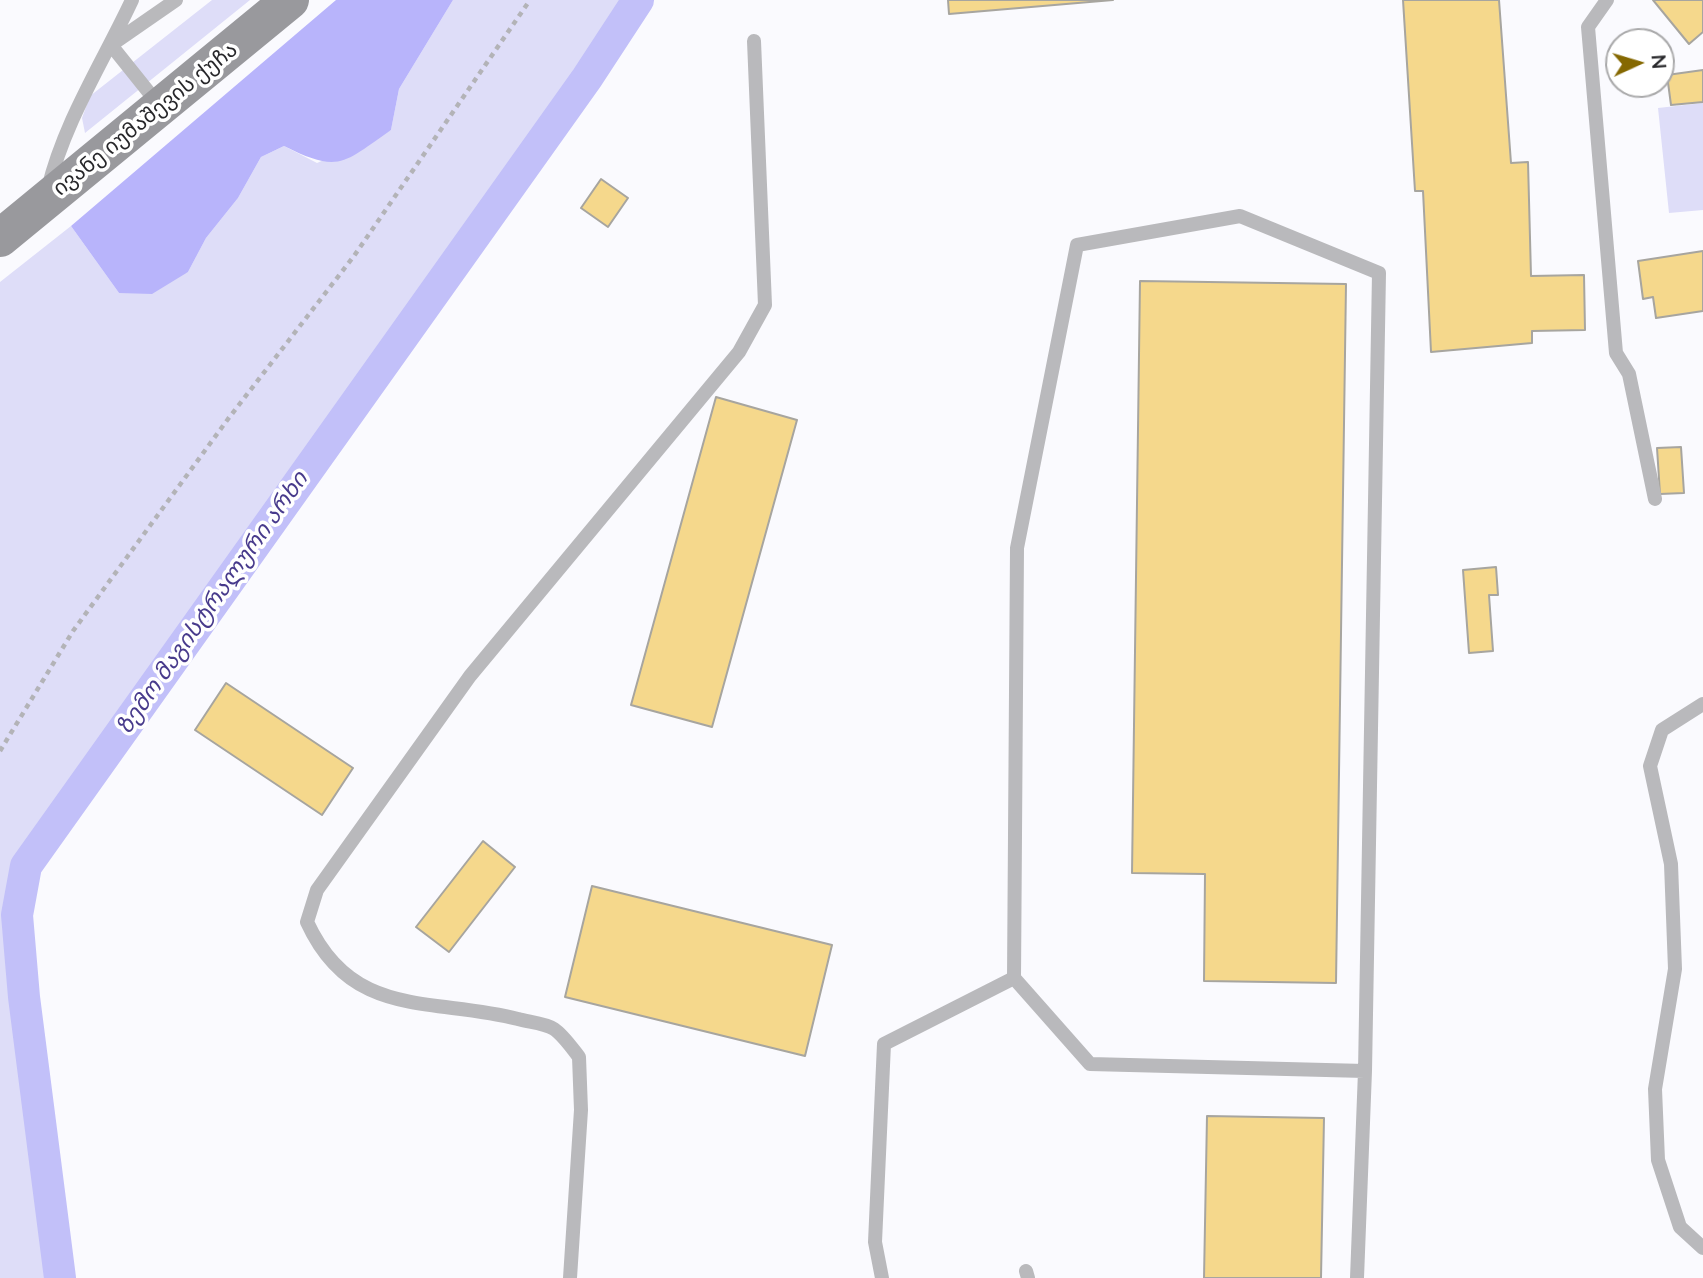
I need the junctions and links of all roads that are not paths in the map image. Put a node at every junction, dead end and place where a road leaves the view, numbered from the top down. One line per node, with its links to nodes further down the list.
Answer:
1 (132, 0): 6 (lane)
2 (176, 0): 6 (lane)
3 (290, 0): 7 (street, ივანე იუმაშევის ქუჩა)
4 (1607, 0): 10 (lane)
5 (754, 41): 15 (lane)
6 (111, 45): 7 (lane); 8 (lane)
7 (160, 106): 8 (street, ივანე იუმაშევის ქუჩა)
8 (45, 201): 9 (street, ივანე იუმაშევის ქუჩა)
9 (0, 238)
10 (1655, 499)
11 (1703, 704): 14 (lane)
12 (1014, 978): 13 (lane); 13 (lane); 16 (lane)
13 (1364, 1071): 17 (lane)
14 (1703, 1248)
15 (570, 1278)
16 (882, 1278)
17 (1357, 1278)

